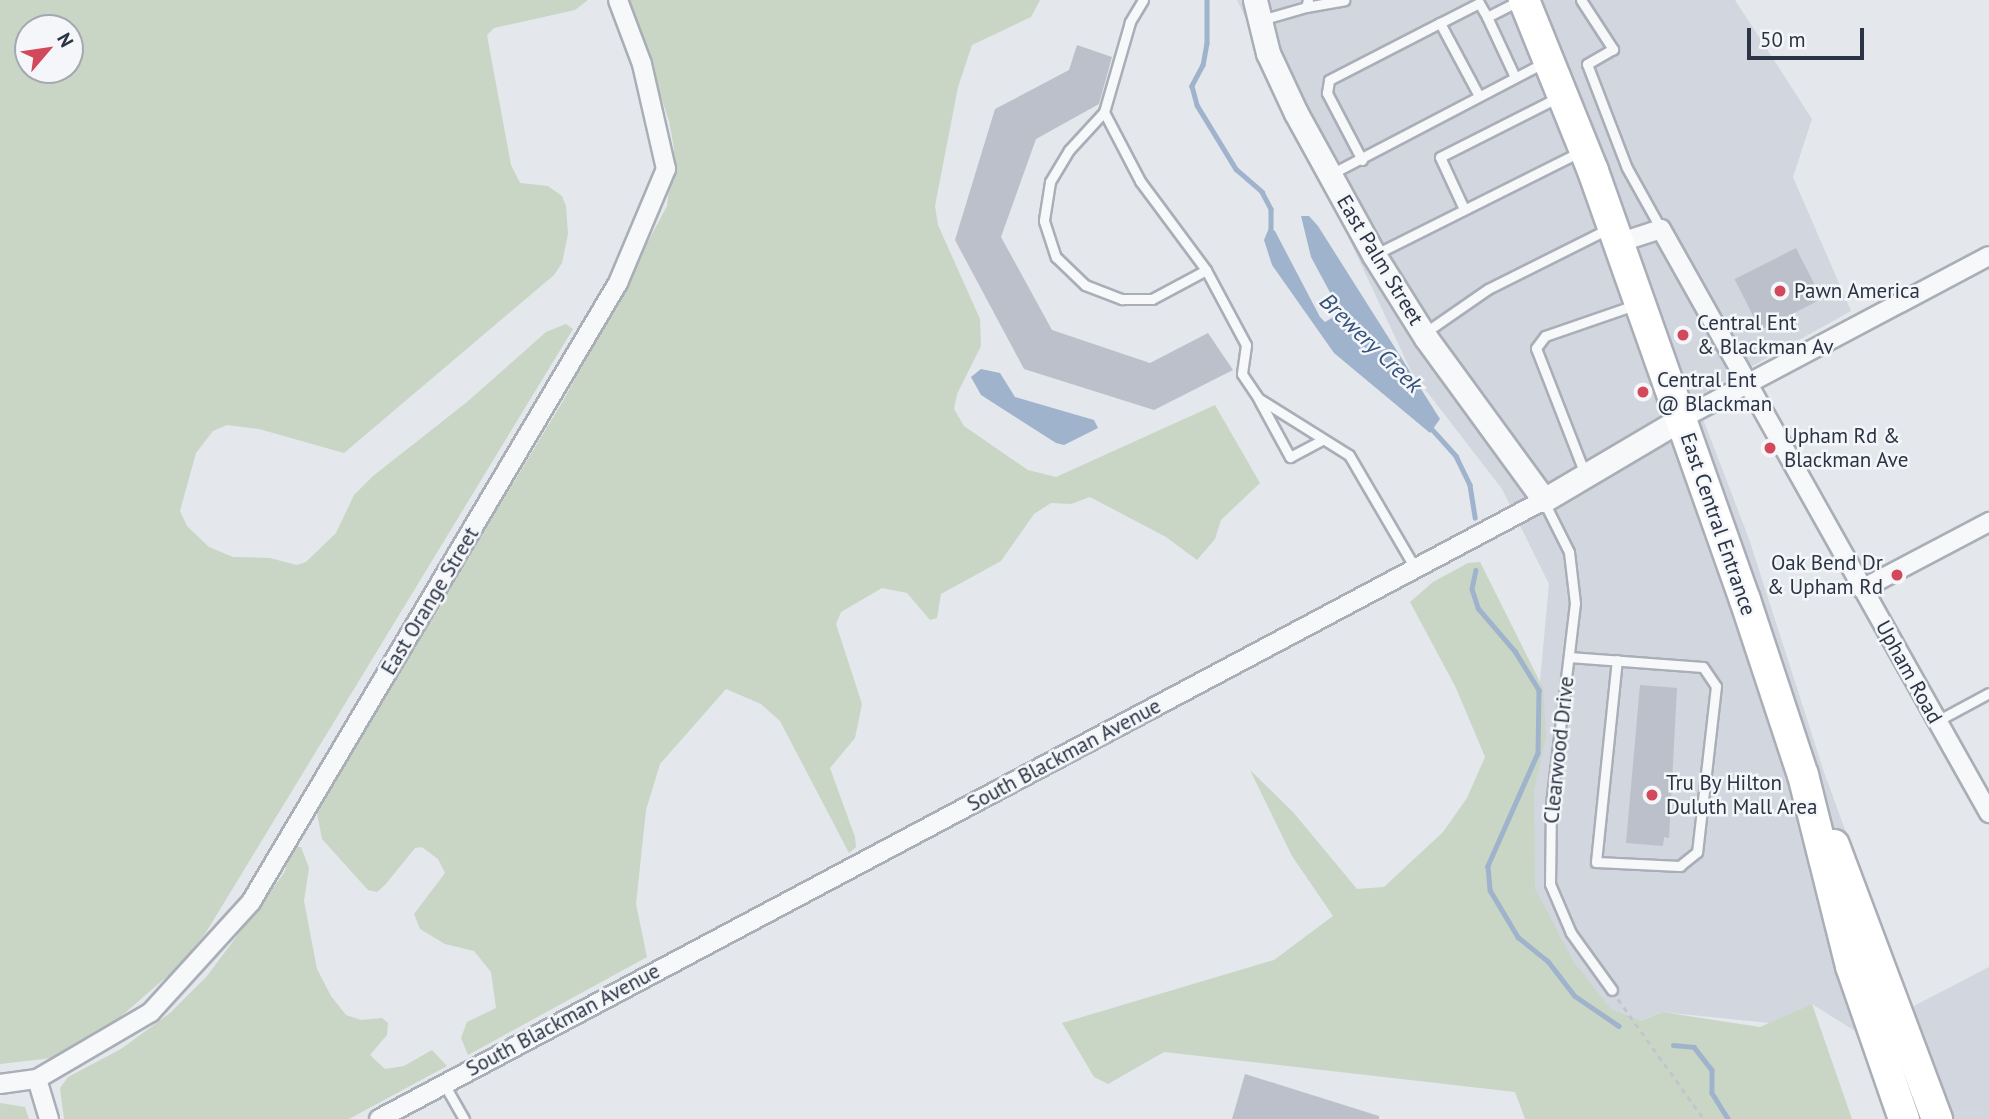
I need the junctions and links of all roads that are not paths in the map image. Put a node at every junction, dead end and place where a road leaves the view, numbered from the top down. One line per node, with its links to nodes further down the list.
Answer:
1 (618, 0): 42 (street, East Orange Street)
2 (1143, 0): 14 (lane)
3 (1344, 0): 6 (lane)
4 (1522, 0): 8 (lane); 10 (highway, East Central Entrance)
5 (1581, 0): 19 (lane)
6 (1307, 3): 7 (lane)
7 (1257, 10): 17 (street, East Palm Street)
8 (1487, 17): 9 (lane); 11 (lane)
9 (1440, 23): 13 (lane); 16 (lane)
10 (1550, 60): 11 (lane); 12 (highway, East Central Entrance)
11 (1515, 77): 13 (lane)
12 (1564, 94): 15 (highway, East Central Entrance); 18 (lane)
13 (1479, 96): 16 (lane)
14 (1104, 113): 23 (lane); 23 (lane)
15 (1585, 149): 18 (lane); 20 (highway, East Central Entrance)
16 (1362, 160): 17 (lane)
17 (1330, 175): 21 (street, East Palm Street)
18 (1464, 209): 21 (lane)
19 (1661, 229): 20 (street); 26 (street, Upham Road)
20 (1616, 235): 24 (highway, East Central Entrance); 25 (lane)
21 (1374, 255): 25 (street, East Palm Street)
22 (1989, 256): 26 (street, South Blackman Avenue)
23 (1206, 270): 27 (lane)
24 (1640, 303): 28 (highway, East Central Entrance); 30 (lane)
25 (1423, 334): 31 (street, East Palm Street)
26 (1746, 385): 28 (street, South Blackman Avenue); 34 (street, Upham Road)
27 (1258, 398): 29 (lane); 29 (lane)
28 (1681, 419): 30 (street, South Blackman Avenue); 39 (highway, East Central Entrance)
29 (1322, 440): 33 (lane)
30 (1586, 475): 31 (street, South Blackman Avenue)
31 (1544, 500): 33 (street, South Blackman Avenue); 35 (lane, Clearwood Drive)
32 (1989, 522): 34 (street)
33 (1415, 568): 44 (street, South Blackman Avenue)
34 (1862, 589): 38 (street, Upham Road)
35 (1569, 657): 36 (lane); 41 (lane, Clearwood Drive)
36 (1617, 660): 36 (lane)
37 (1989, 693): 38 (lane)
38 (1937, 722): 40 (street, Upham Road)
39 (1802, 775): 48 (highway, East Central Entrance); 49 (highway, East Central Entrance)
40 (1989, 813)
41 (1612, 990)
42 (37, 1079): 43 (street, East Orange Street); 45 (street)
43 (0, 1084)
44 (444, 1084): 46 (street, South Blackman Avenue); 47 (lane)
45 (49, 1119)
46 (379, 1119)
47 (464, 1119)
48 (1904, 1119)
49 (1937, 1119)

